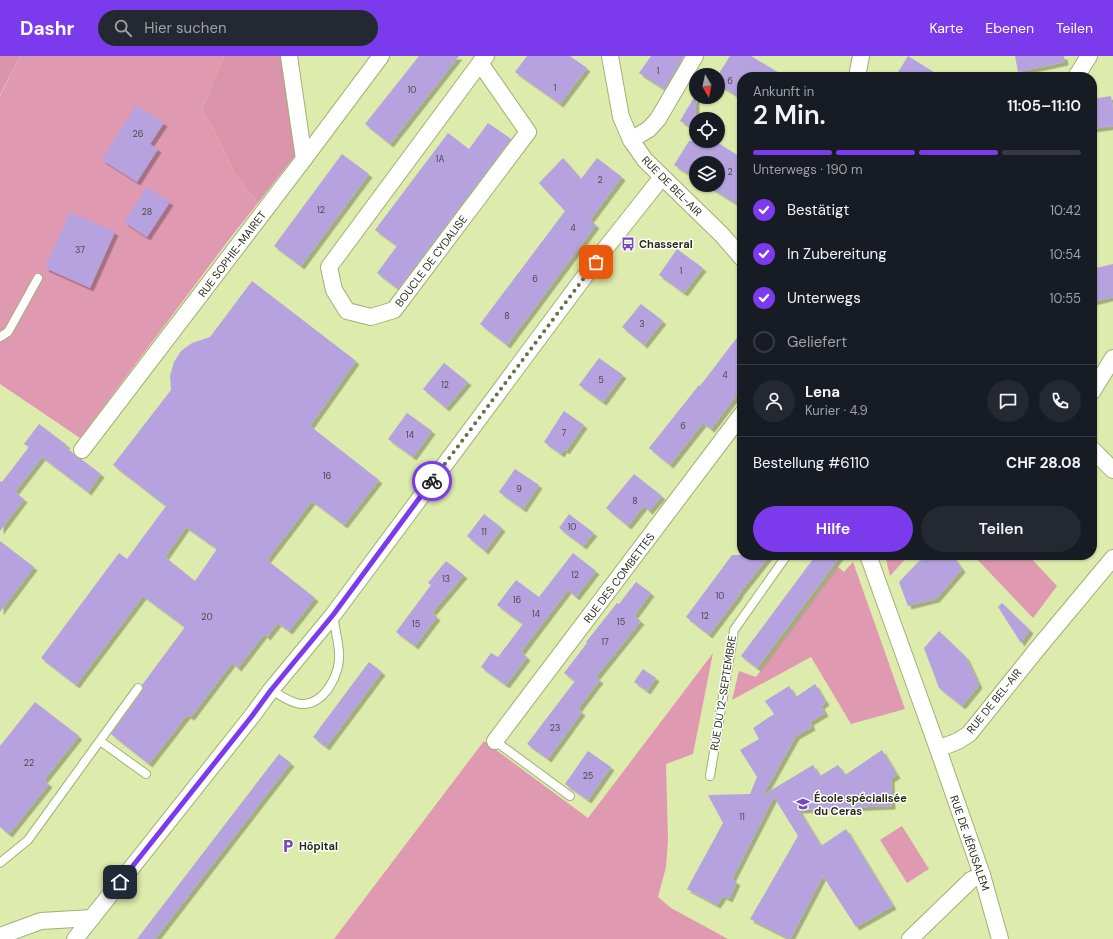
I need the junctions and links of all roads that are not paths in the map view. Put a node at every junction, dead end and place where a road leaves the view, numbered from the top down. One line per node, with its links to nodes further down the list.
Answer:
1 (289, 56): 11 (street)
2 (381, 56): 11 (street, RUE SOPHIE-MAIRET)
3 (610, 56): 10 (street, RUE DE BEL-AIR)
4 (696, 56): 10 (street)
5 (861, 56): 8 (street)
6 (1089, 56): 9 (street)
7 (483, 59): 7 (street, BOUCLE DE CYDALISE)
8 (858, 72)
9 (1079, 72)
10 (630, 140): 12 (street, RUE DE BEL-AIR)
11 (304, 159): 19 (street, RUE SOPHIE-MAIRET)
12 (662, 177): 13 (street, RUE DE BEL-AIR); 25 (street)
13 (737, 252)
14 (38, 278): 15 (lane)
15 (0, 337)
16 (1113, 358): 17 (street)
17 (1097, 384)
18 (737, 421): 29 (street, RUE DES COMBETTES)
19 (82, 450)
20 (1097, 454): 21 (street)
21 (1113, 470)
22 (1113, 558): 30 (street, RUE DE BEL-AIR)
23 (783, 560): 32 (lane, RUE DU 12-SEPTEMBRE)
24 (870, 560): 30 (street)
25 (333, 615): 27 (street); 27 (lane)
26 (138, 688): 28 (lane)
27 (271, 690): 36 (street)
28 (100, 741): 31 (lane); 34 (lane)
29 (495, 741): 33 (lane)
30 (938, 749): 35 (street, RUE DE JÉRUSALEM)
31 (146, 774)
32 (710, 776)
33 (570, 796)
34 (0, 863)
35 (982, 875): 39 (street); 40 (street, RUE DE JÉRUSALEM)
36 (92, 918): 37 (street); 38 (street)
37 (0, 936)
38 (75, 939)
39 (910, 939)
40 (1000, 939)

